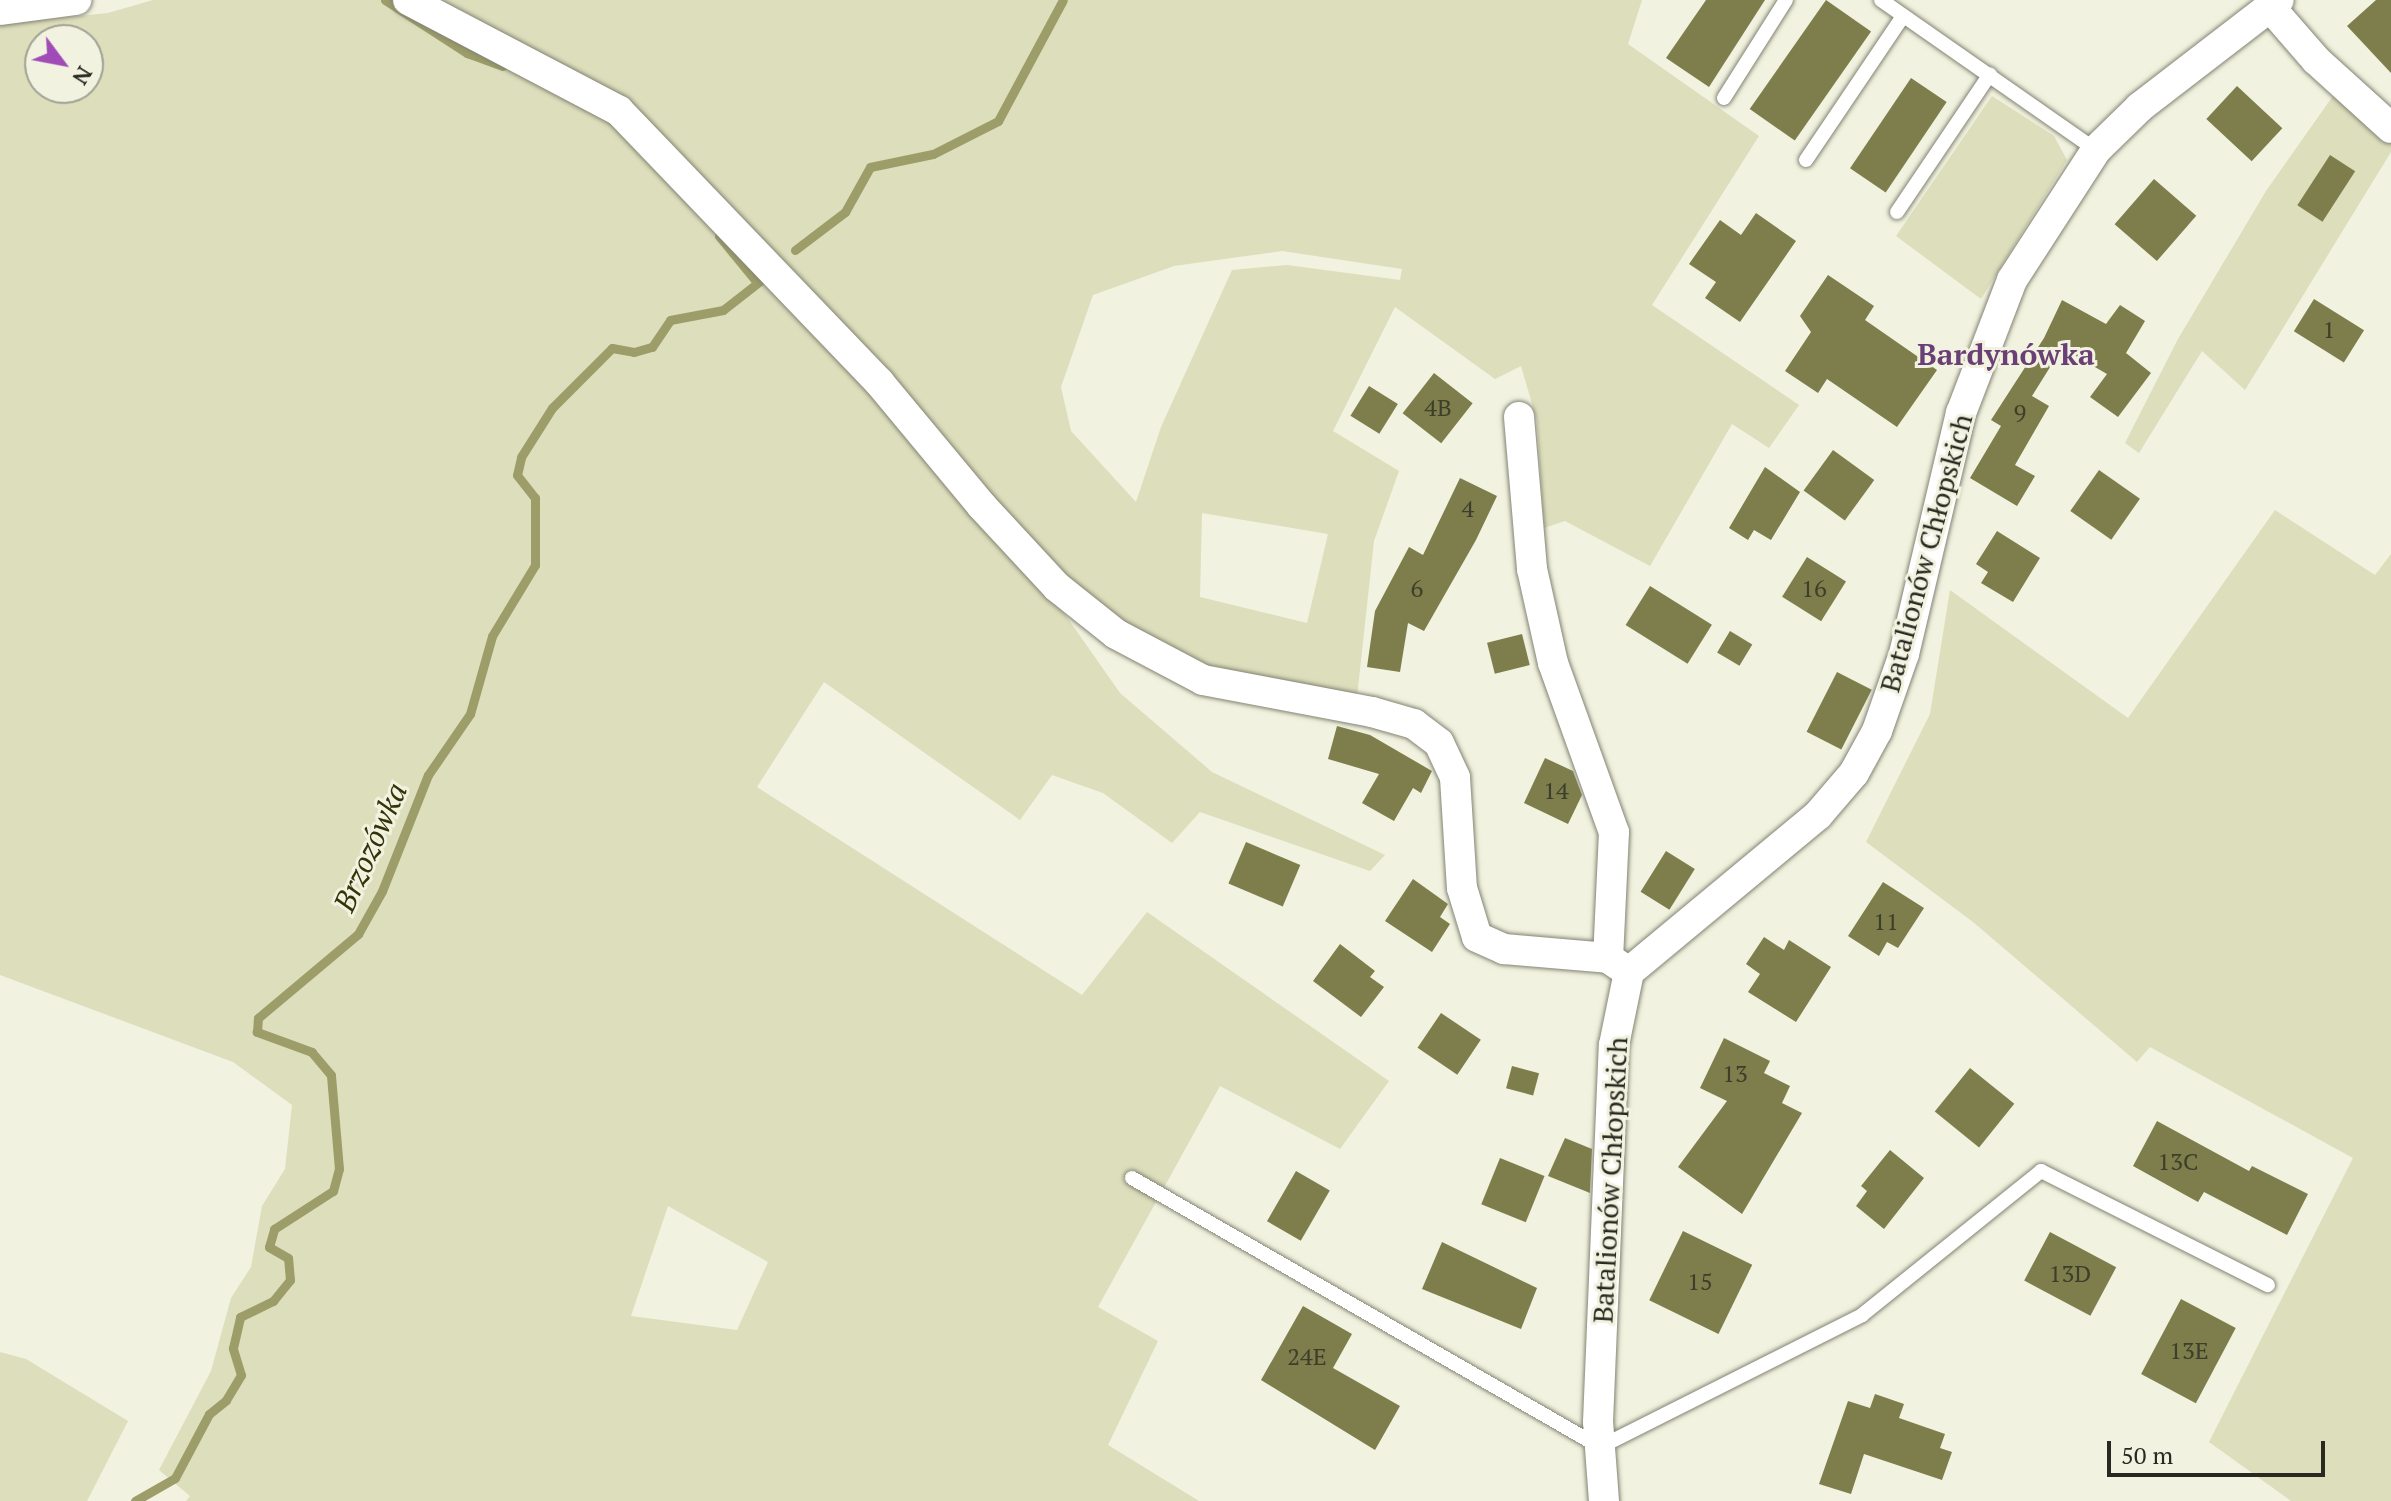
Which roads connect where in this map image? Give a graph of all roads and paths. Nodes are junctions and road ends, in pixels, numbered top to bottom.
1 (76, 0) edge
2 (408, 0) edge
3 (1786, 0) edge
4 (1881, 0) edge
5 (2264, 5) edge
6 (0, 10) edge
7 (1903, 16) junction
8 (1990, 74) junction
9 (1724, 98) dead end
10 (2391, 128) edge
11 (2096, 150) junction
12 (1806, 160) dead end
13 (1897, 212) dead end
14 (1519, 417) dead end
15 (1618, 965) junction
16 (1132, 1178) dead end
17 (2268, 1285) dead end
18 (1600, 1447) junction
19 (1604, 1501) edge

1 - 6 street
2 - 15 street
3 - 9 lane
4 - 7 lane
5 - 10 street, Batalionów Chłopskich
5 - 11 street, Batalionów Chłopskich
7 - 8 lane
7 - 12 lane
8 - 11 lane
8 - 13 lane
11 - 15 street, Batalionów Chłopskich
14 - 15 street
15 - 18 street, Batalionów Chłopskich
16 - 18 lane
17 - 18 lane
18 - 19 street, Batalionów Chłopskich

